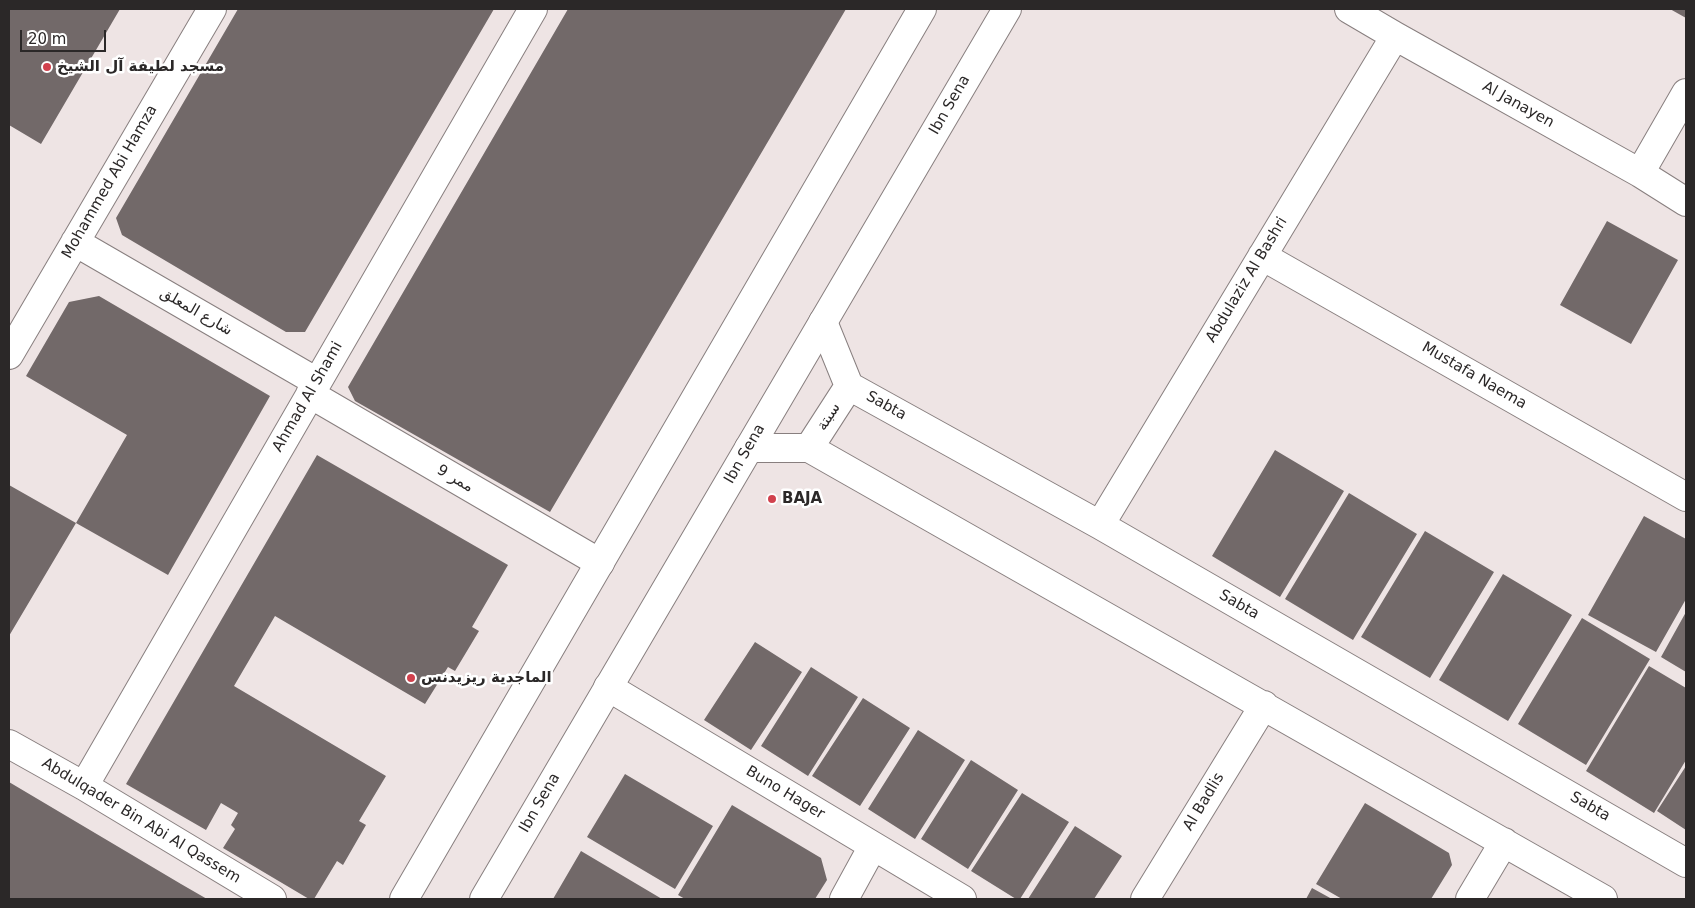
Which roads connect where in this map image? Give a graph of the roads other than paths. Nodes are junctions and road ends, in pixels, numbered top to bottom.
1 (212, 9) edge
2 (533, 9) edge
3 (922, 9) edge
4 (1007, 9) edge
5 (1349, 9) edge
6 (1395, 36) junction
7 (1686, 93) edge
8 (1640, 173) junction
9 (1686, 202) edge
10 (75, 242) junction
11 (1262, 256) junction
12 (823, 322) junction
13 (9, 355) edge
14 (849, 386) junction
15 (314, 388) junction
16 (749, 448) junction
17 (809, 448) junction
18 (1686, 497) edge
19 (1100, 525) junction
20 (600, 563) junction
21 (608, 687) junction
22 (1264, 705) junction
23 (9, 744) edge
24 (84, 786) junction
25 (1504, 842) junction
26 (873, 846) junction
27 (1686, 863) edge
28 (272, 899) edge
29 (404, 899) edge
30 (484, 899) edge
31 (844, 899) edge
32 (962, 899) edge
33 (1145, 899) edge
34 (1470, 899) edge
35 (1603, 899) edge

1 - 10 street, Mohammed Abi Hamza
2 - 15 street, Ahmad Al Shami
3 - 20 street
4 - 12 street, Ibn Sena
5 - 6 street, Al Janayen
6 - 8 street, Al Janayen
6 - 11 street, Abdulaziz Al Bashri
7 - 8 street
8 - 9 street, Al Janayen
10 - 13 street, Mohammed Abi Hamza
10 - 15 street, شارع المعلق
11 - 18 street, Mustafa Naema
11 - 19 street, Abdulaziz Al Bashri
12 - 14 street, Sabta
12 - 16 street, Ibn Sena
14 - 17 street, سبتة
14 - 19 street, Sabta
15 - 20 street, ممر 9
15 - 24 street, Ahmad Al Shami
16 - 17 street
16 - 21 street, Ibn Sena
17 - 22 street
19 - 27 street, Sabta
20 - 29 street
21 - 26 street, Buno Hager
21 - 30 street, Ibn Sena
22 - 25 street
22 - 33 street, Al Badlis
23 - 24 street, Abdulqader Bin Abi Al Qassem
24 - 28 street, Abdulqader Bin Abi Al Qassem
25 - 34 street
25 - 35 street
26 - 31 street
26 - 32 street, Buno Hager

